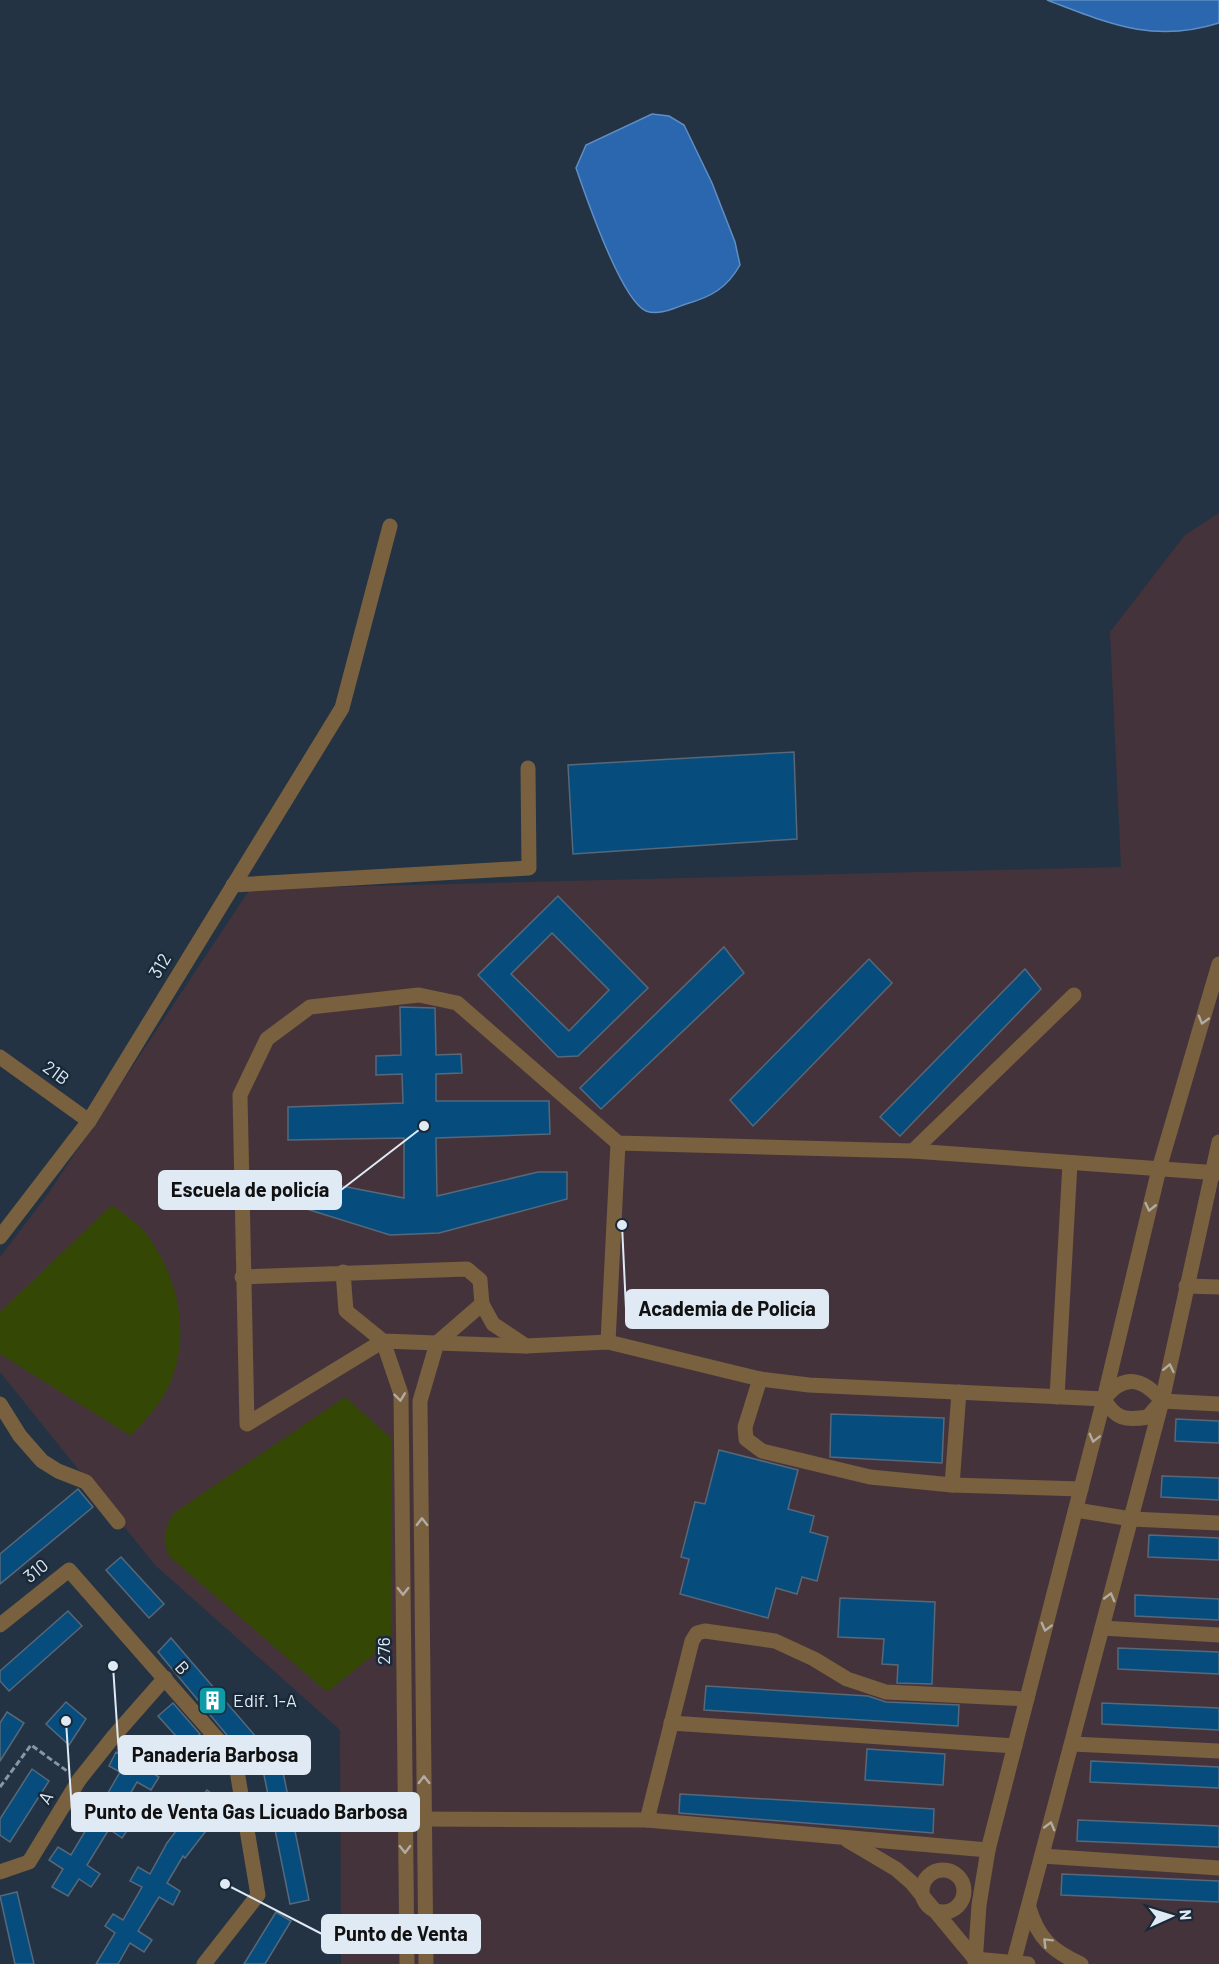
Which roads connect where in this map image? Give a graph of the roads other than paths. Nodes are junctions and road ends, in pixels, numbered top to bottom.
1 (390, 526) dead end
2 (528, 768) dead end
3 (233, 885) junction
4 (1219, 963) edge
5 (1074, 995) dead end
6 (0, 1057) edge
7 (89, 1121) junction
8 (1219, 1142) edge
9 (618, 1143) junction
10 (913, 1151) junction
11 (1070, 1163) junction
12 (1159, 1169) junction
13 (1215, 1173) edge
14 (0, 1237) edge
15 (344, 1272) junction
16 (242, 1277) junction
17 (1186, 1286) junction
18 (1219, 1287) edge
19 (482, 1304) junction
20 (383, 1341) junction
21 (608, 1342) junction
22 (437, 1344) junction
23 (526, 1346) junction
24 (760, 1379) junction
25 (959, 1392) junction
26 (1057, 1396) junction
27 (1104, 1399) junction
28 (1162, 1401) junction
29 (0, 1404) edge
30 (1219, 1404) edge
31 (952, 1485) junction
32 (1081, 1489) junction
33 (1076, 1510) junction
34 (1131, 1519) junction
35 (118, 1522) dead end
36 (1219, 1523) edge
37 (69, 1570) joint
38 (0, 1625) edge
39 (1102, 1629) junction
40 (1219, 1635) edge
41 (165, 1678) junction
42 (1027, 1699) junction
43 (671, 1723) junction
44 (1072, 1743) junction
45 (1015, 1746) junction
46 (1219, 1751) edge
47 (405, 1819) junction
48 (424, 1820) junction
49 (647, 1820) junction
50 (842, 1837) junction
51 (988, 1850) junction
52 (1042, 1856) junction
53 (1219, 1868) edge
54 (0, 1872) edge
55 (1029, 1906) junction
56 (975, 1961) edge
57 (204, 1964) edge
58 (407, 1964) edge
59 (426, 1964) edge
60 (1018, 1964) edge
61 (1081, 1964) edge

1 - 3 street, 312
2 - 3 street
3 - 7 street, 312
4 -> 12 street
5 - 10 street
6 - 7 street, 21B
7 - 14 street, 312
8 - 13 street
9 - 10 street
9 - 16 street
9 - 21 street
10 - 11 street
11 - 12 street
11 - 26 street
12 - 13 street
12 -> 27 street
13 - 17 street
15 - 16 street
15 - 19 street
15 - 20 street
16 - 20 street
17 - 18 street
28 -> 17 street
19 - 22 street
19 - 23 street
20 - 22 street
20 -> 47 street, 276
21 - 23 street
21 - 24 street
22 - 23 street
48 -> 22 street
24 - 25 street
24 - 31 street
25 - 26 street
25 - 31 street
26 - 27 street
27 - 28 street
27 - 28 street
27 -> 32 street
28 - 30 street
28 - 34 street
29 - 35 street
31 - 32 street
32 - 33 street
33 - 34 street
33 -> 42 street
34 - 36 street
39 -> 34 street
37 - 38 street, 310
37 - 41 street, B
39 - 40 street
39 - 44 street
41 - 54 street, A
41 - 57 street, B
42 - 43 street
42 - 45 street
43 - 45 street
43 - 49 street
44 - 46 street
52 -> 44 street
45 - 51 street
47 - 48 street
47 -> 58 street, 276
48 - 49 street
48 - 59 street
49 - 50 street
50 - 51 street
50 - 56 street
51 - 56 street
52 - 53 street
52 - 55 street
55 - 60 street
61 -> 55 street
56 - 60 street

